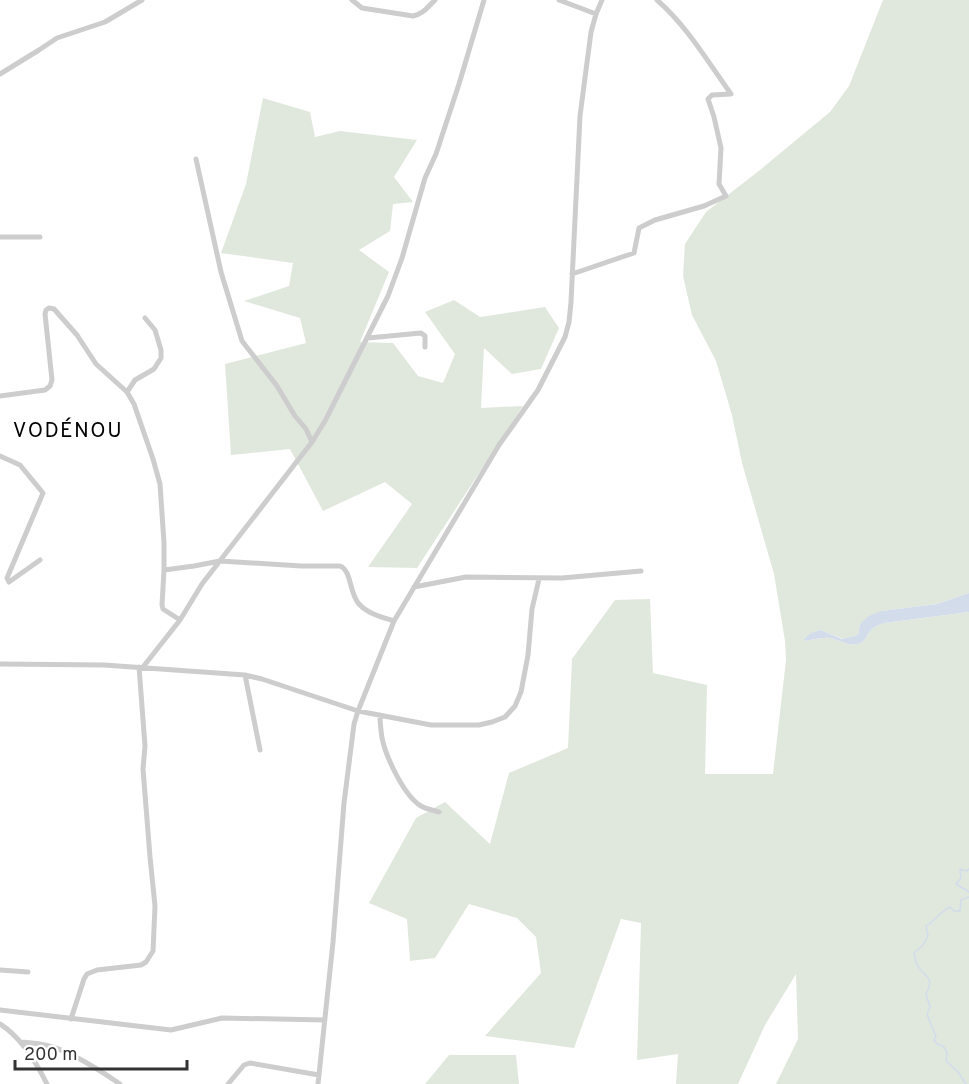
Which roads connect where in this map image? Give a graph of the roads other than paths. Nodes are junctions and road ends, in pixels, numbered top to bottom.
1 (142, 0) edge
2 (352, 0) edge
3 (435, 0) edge
4 (484, 0) edge
5 (559, 0) edge
6 (602, 0) edge
7 (657, 0) edge
8 (596, 14) junction
9 (0, 74) edge
10 (196, 159) dead end
11 (0, 237) edge
12 (40, 237) dead end
13 (572, 274) junction
14 (145, 318) dead end
15 (368, 338) junction
16 (425, 347) dead end
17 (127, 393) junction
18 (0, 396) edge
19 (312, 442) junction
20 (0, 456) edge
21 (40, 560) dead end
22 (220, 561) junction
23 (164, 570) junction
24 (0, 571) edge
25 (641, 571) dead end
26 (7, 578) junction
27 (539, 579) junction
28 (414, 587) junction
29 (180, 620) junction
30 (394, 621) junction
31 (0, 664) edge
32 (141, 667) junction
33 (245, 675) junction
34 (358, 711) junction
35 (380, 715) junction
36 (261, 750) dead end
37 (439, 812) dead end
38 (0, 970) edge
39 (28, 972) dead end
40 (0, 1010) edge
41 (71, 1019) junction
42 (325, 1020) junction
43 (0, 1024) edge
44 (21, 1042) junction
45 (319, 1075) junction
46 (46, 1084) edge
47 (120, 1084) edge
48 (228, 1084) edge
49 (318, 1084) edge

1 - 9 street
2 - 3 street
4 - 15 street
5 - 8 street
6 - 8 street
7 - 13 street
8 - 13 street
10 - 19 street
11 - 12 street
13 - 28 street
14 - 17 street
15 - 16 street
15 - 19 street
17 - 18 street
17 - 23 street
19 - 22 street
20 - 26 street
21 - 26 street
22 - 23 street
22 - 29 street
22 - 30 street
23 - 29 street
24 - 26 street
25 - 27 street
27 - 28 street
27 - 35 street
28 - 30 street
29 - 32 street
30 - 34 street
31 - 32 street
32 - 33 street
32 - 41 street
33 - 34 street
33 - 36 street
34 - 35 street
34 - 42 street
35 - 37 street
38 - 39 street
40 - 41 street
41 - 42 street
42 - 45 street
43 - 44 street
44 - 46 street
44 - 47 street
45 - 48 street
45 - 49 street

